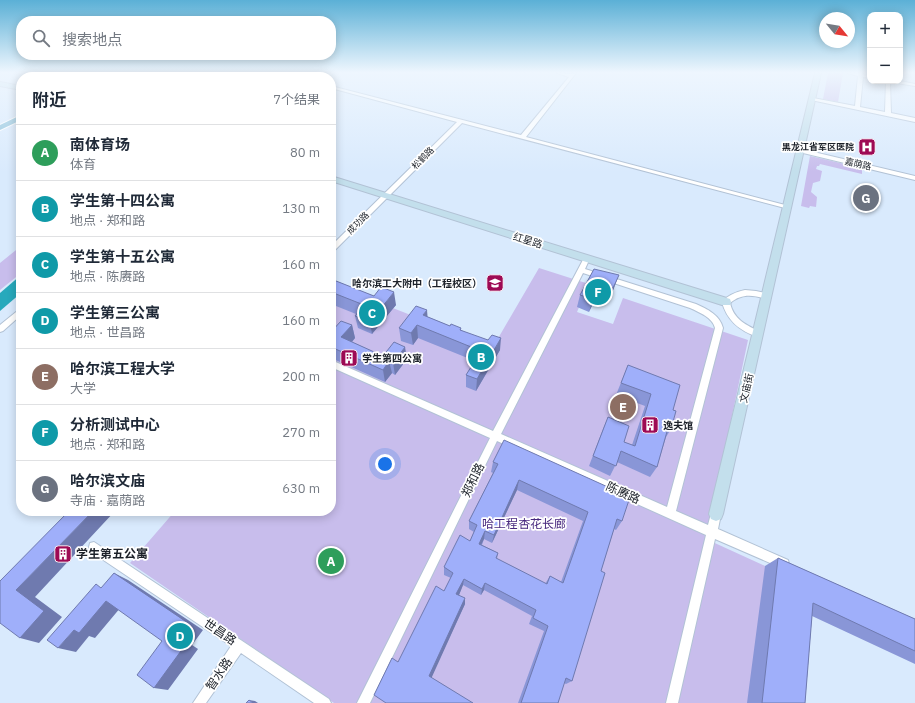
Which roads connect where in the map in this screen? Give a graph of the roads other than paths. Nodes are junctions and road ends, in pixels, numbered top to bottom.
1 (402, 106) edge
2 (548, 106) edge
3 (811, 106) edge
4 (846, 106) edge
5 (888, 106) edge
6 (857, 108) joint
7 (888, 114) junction
8 (16, 120) edge
9 (915, 120) edge
10 (460, 121) junction
11 (0, 128) edge
12 (523, 137) junction
13 (801, 151) junction
14 (915, 178) edge
15 (336, 180) edge
16 (386, 195) junction
17 (788, 207) junction
18 (336, 245) edge
19 (587, 258) junction
20 (581, 270) junction
21 (767, 296) junction
22 (726, 302) junction
23 (16, 315) edge
24 (0, 329) edge
25 (758, 334) junction
26 (336, 366) edge
27 (495, 436) junction
28 (670, 513) junction
29 (716, 514) joint
30 (712, 532) junction
31 (94, 547) dead end
32 (792, 568) edge
33 (239, 645) junction
34 (199, 703) edge
35 (326, 703) edge
36 (362, 703) edge
37 (672, 703) edge

1 - 10 street
2 - 12 street
3 - 13 main road, 文庙街
4 - 6 street
5 - 7 street
6 - 7 street
7 - 9 street
8 - 11 main road
10 - 12 street
10 - 16 street, 松鹤路
12 - 17 street
13 - 14 street, 嘉荫路
13 - 17 main road, 文庙街
15 - 16 main road, 红星路
16 - 18 street, 成功路
16 - 19 main road, 红星路
17 - 21 main road, 文庙街
19 - 20 street, 郑和路
19 - 22 main road, 红星路
20 - 27 street, 郑和路
20 - 28 street
21 - 22 street
21 - 25 main road, 文庙街
22 - 25 street
23 - 24 street
25 - 29 main road, 文庙街
26 - 27 street, 陈赓路
27 - 28 street, 陈赓路
27 - 36 street, 郑和路
28 - 30 street, 陈赓路
29 - 30 street, 文庙街
30 - 32 street, 陈赓路
30 - 37 street, 文庙街
31 - 33 street, 世昌路
33 - 34 street, 智水路
33 - 35 street, 世昌路

